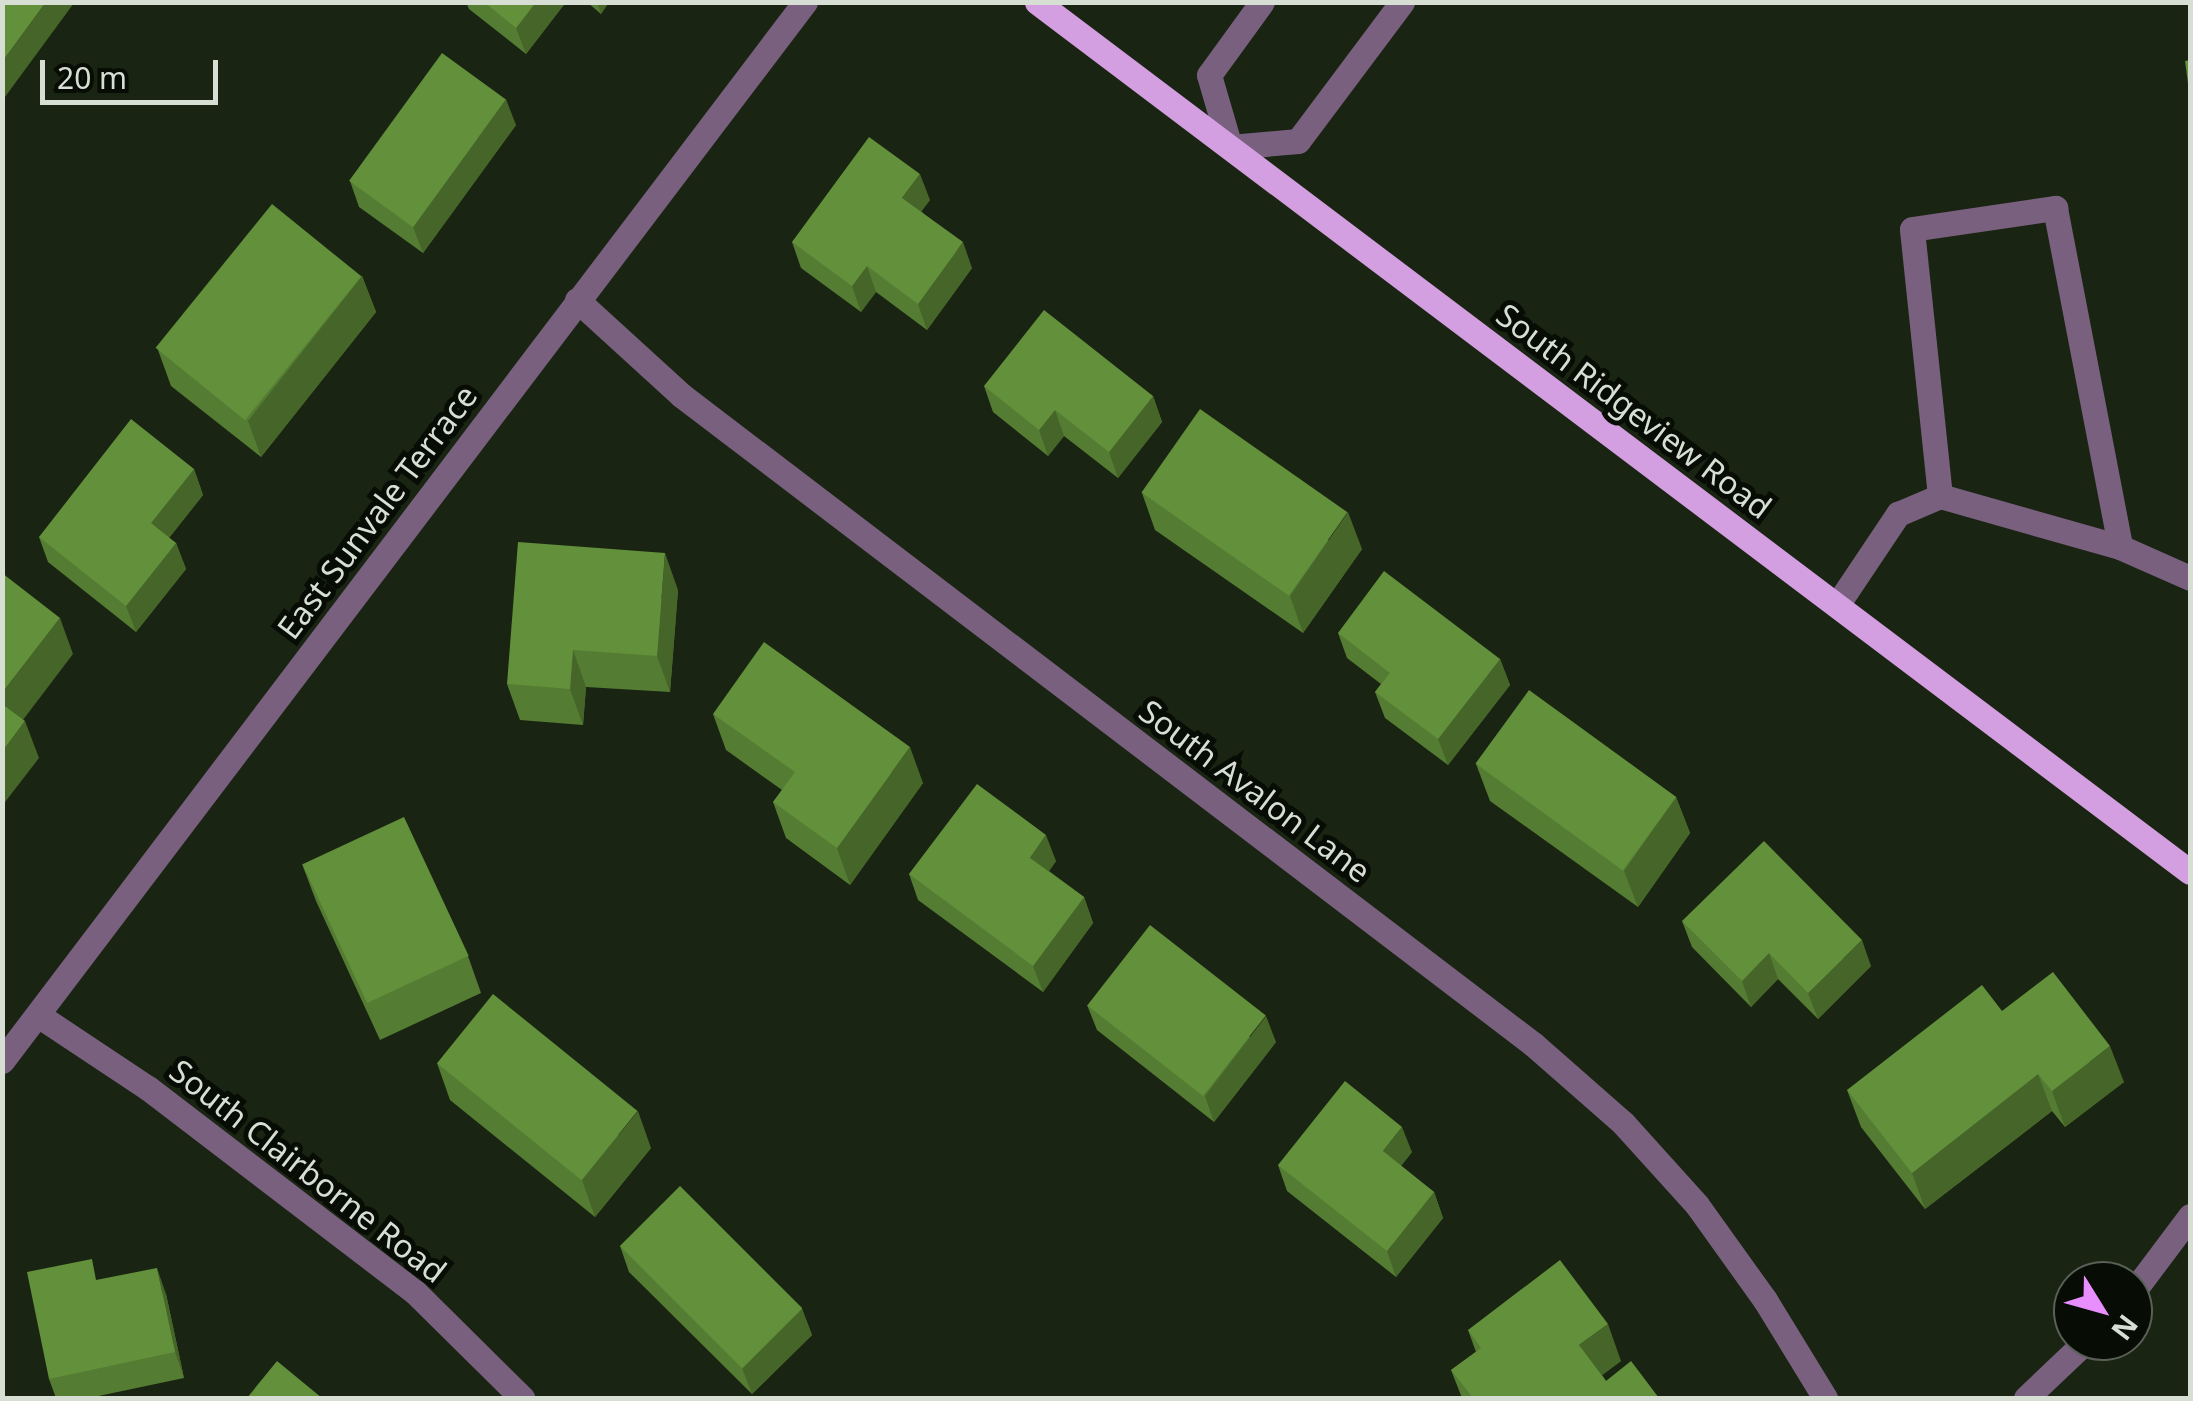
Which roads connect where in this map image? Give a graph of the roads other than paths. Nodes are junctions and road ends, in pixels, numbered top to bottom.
1 (805, 2) edge
2 (1038, 2) edge
3 (1262, 2) edge
4 (1402, 2) edge
5 (1230, 147) junction
6 (577, 300) junction
7 (1940, 496) junction
8 (2120, 547) junction
9 (2190, 578) edge
10 (1837, 604) junction
11 (2190, 872) edge
12 (38, 1014) junction
13 (2, 1061) edge
14 (2190, 1216) edge
15 (2153, 1265) edge
16 (2065, 1361) edge
17 (522, 1398) edge
18 (1825, 1398) edge
19 (2026, 1398) edge

1 - 6 street, East Sunvale Terrace
2 - 5 main road, South Ridgeview Road
3 - 5 street
4 - 5 street
5 - 10 main road, South Ridgeview Road
6 - 12 street, East Sunvale Terrace
6 - 18 street, South Avalon Lane
7 - 8 street
7 - 8 street
7 - 10 street
8 - 9 street
10 - 11 main road, South Ridgeview Road
12 - 13 street, East Sunvale Terrace
12 - 17 street, South Clairborne Road
14 - 15 street
16 - 19 street

